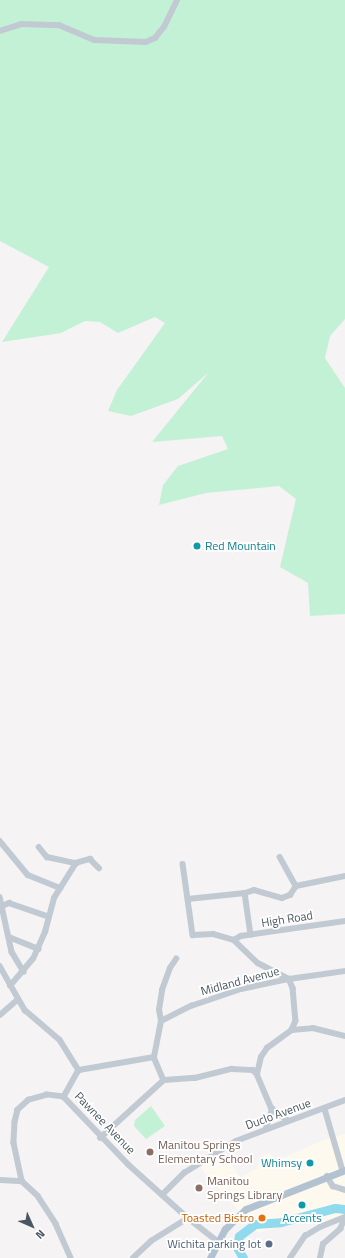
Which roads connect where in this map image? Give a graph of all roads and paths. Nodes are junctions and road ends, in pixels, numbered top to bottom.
1 (177, 0) edge
2 (0, 30) edge
3 (1, 841) edge
4 (39, 847) dead end
5 (280, 857) dead end
6 (76, 863) junction
7 (183, 864) dead end
8 (99, 868) dead end
9 (345, 876) edge
10 (296, 886) junction
11 (60, 888) junction
12 (245, 893) junction
13 (0, 897) edge
14 (188, 899) junction
15 (2, 906) junction
16 (47, 916) junction
17 (345, 921) edge
18 (251, 935) junction
19 (9, 937) junction
20 (234, 940) junction
21 (38, 948) junction
22 (176, 959) dead end
23 (0, 966) edge
24 (345, 971) edge
25 (24, 972) junction
26 (288, 979) junction
27 (10, 986) junction
28 (17, 1000) junction
29 (0, 1015) edge
30 (161, 1021) junction
31 (292, 1030) junction
32 (345, 1036) edge
33 (154, 1057) junction
34 (79, 1070) junction
35 (257, 1074) junction
36 (164, 1080) junction
37 (64, 1097) junction
38 (345, 1100) edge
39 (325, 1109) junction
40 (272, 1110) junction
41 (288, 1120) junction
42 (266, 1128) junction
43 (100, 1138) junction
44 (344, 1171) edge
45 (327, 1176) junction
46 (0, 1180) edge
47 (22, 1181) junction
48 (345, 1190) edge
49 (163, 1194) junction
50 (188, 1218) junction
51 (345, 1218) edge
52 (217, 1241) junction
53 (71, 1258) edge
54 (132, 1258) edge
55 (210, 1258) edge
56 (290, 1258) edge
57 (320, 1258) edge

1 - 2 street
3 - 11 street
4 - 6 street
5 - 10 street
6 - 8 street
6 - 11 street
7 - 14 street
9 - 10 street
10 - 12 street
11 - 16 street
12 - 14 street
12 - 18 street
13 - 15 street
14 - 20 street
15 - 16 street
15 - 19 street
16 - 21 street
17 - 18 street, High Road
18 - 20 street, High Road
19 - 21 street
19 - 25 street
20 - 26 street
21 - 25 street
22 - 30 street
23 - 27 street
24 - 26 street, Midland Avenue
25 - 27 street
26 - 30 street, Midland Avenue
26 - 31 street
27 - 28 street
28 - 29 street
28 - 34 street
30 - 33 street
31 - 32 street
31 - 35 street
33 - 34 street
33 - 36 street
34 - 37 street, Pawnee Avenue
35 - 36 street
35 - 40 street
36 - 43 street
37 - 43 street, Pawnee Avenue
37 - 47 street
38 - 39 street, Duclo Avenue
39 - 41 street, Duclo Avenue
39 - 44 street
40 - 41 street
40 - 42 street
41 - 42 street, Duclo Avenue
42 - 49 street, Duclo Avenue
43 - 49 street, Pawnee Avenue
44 - 45 main road
45 - 48 street
45 - 52 main road
46 - 47 street
47 - 53 street
49 - 50 street, Pawnee Avenue
50 - 52 street, Pawnee Avenue
50 - 54 street
51 - 56 street
51 - 57 street
52 - 55 main road

